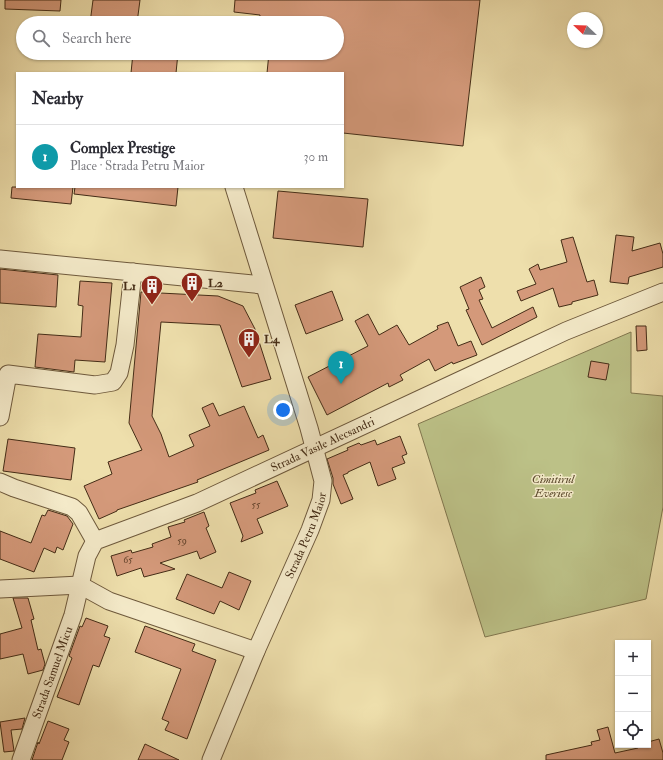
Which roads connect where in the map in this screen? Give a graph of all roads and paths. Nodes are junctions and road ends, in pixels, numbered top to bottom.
1 (234, 188) edge
2 (0, 259) edge
3 (133, 272) junction
4 (264, 285) junction
5 (663, 292) edge
6 (0, 417) edge
7 (314, 449) junction
8 (0, 482) edge
9 (95, 541) junction
10 (80, 585) junction
11 (7, 588) edge
12 (0, 598) edge
13 (256, 651) junction
14 (21, 760) edge
15 (211, 760) edge

1 - 4 street, Strada Petru Maior
2 - 3 street
3 - 4 street
3 - 6 street
4 - 7 street, Strada Petru Maior
5 - 7 street, Strada Vasile Alecsandri
7 - 9 street, Strada Vasile Alecsandri
7 - 13 street, Strada Petru Maior
8 - 9 street
9 - 10 street
10 - 11 street
10 - 13 street
10 - 14 street, Strada Samuel Micu
11 - 12 street
13 - 15 street, Strada Petru Maior

